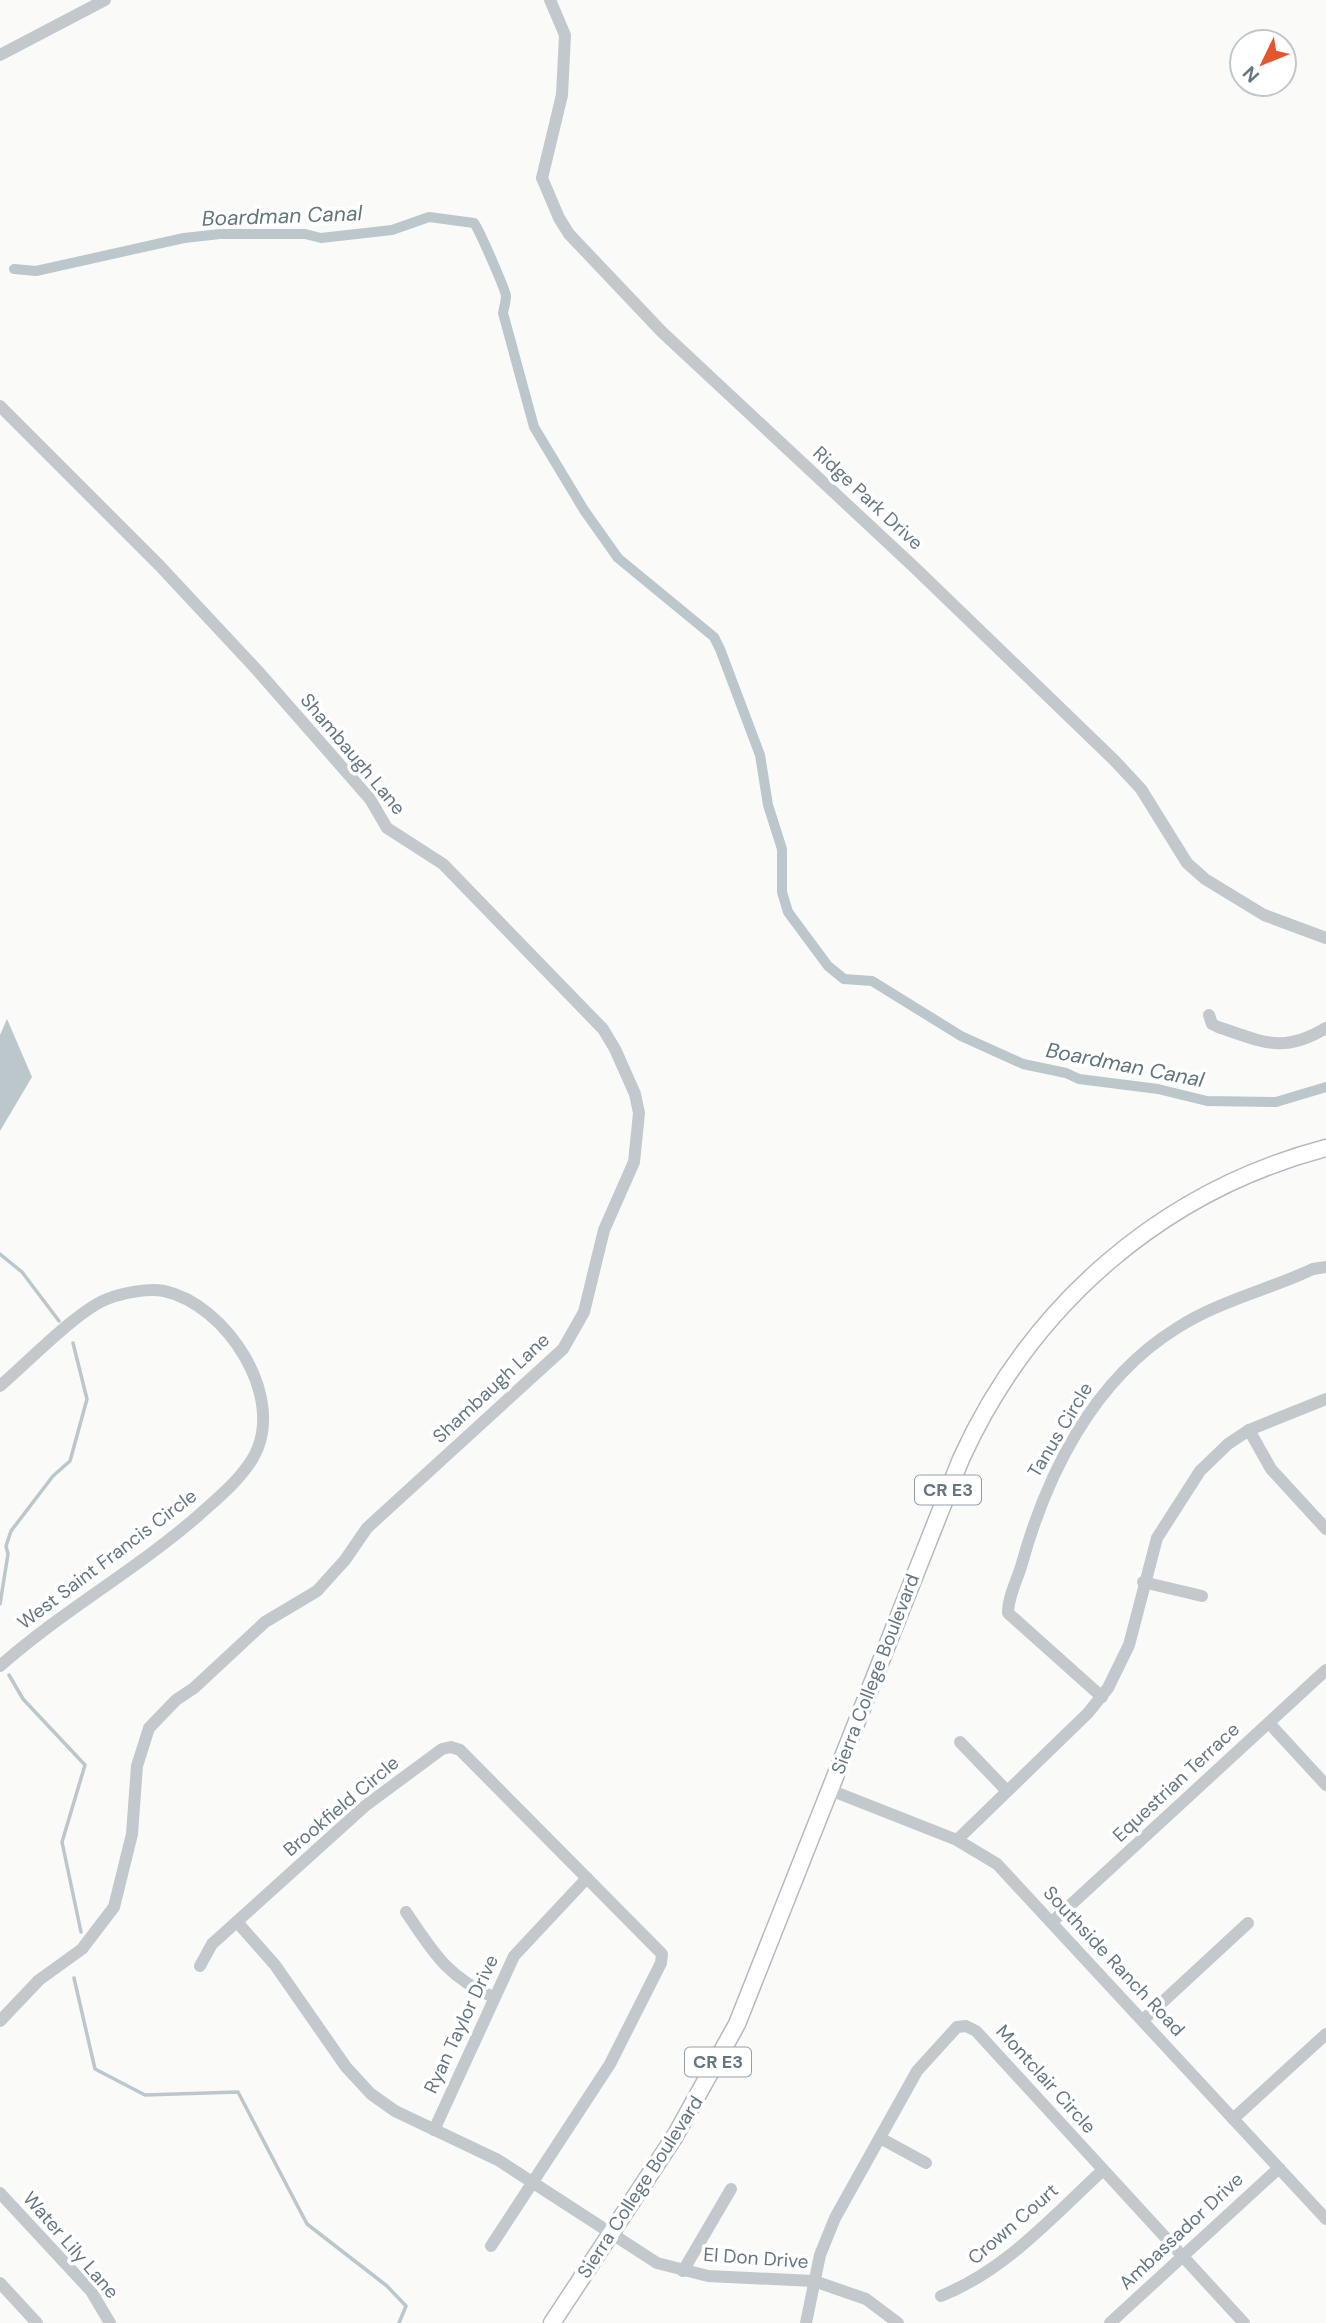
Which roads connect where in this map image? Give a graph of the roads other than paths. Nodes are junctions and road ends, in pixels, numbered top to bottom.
1 (105, 0) edge
2 (550, 0) edge
3 (0, 55) edge
4 (0, 406) edge
5 (1326, 938) edge
6 (1209, 1015) dead end
7 (1326, 1028) edge
8 (1326, 1147) edge
9 (1326, 1267) edge
10 (0, 1386) edge
11 (1326, 1399) edge
12 (1249, 1430) junction
13 (1326, 1530) edge
14 (1143, 1582) junction
15 (1202, 1596) dead end
16 (0, 1666) edge
17 (1326, 1670) edge
18 (1102, 1697) junction
19 (1269, 1723) junction
20 (960, 1742) dead end
21 (1326, 1785) edge
22 (830, 1790) junction
23 (1007, 1791) junction
24 (957, 1840) junction
25 (587, 1878) junction
26 (406, 1912) dead end
27 (237, 1922) junction
28 (1052, 1922) junction
29 (1248, 1923) dead end
30 (200, 1966) dead end
31 (493, 1997) junction
32 (1143, 2020) junction
33 (0, 2021) edge
34 (1326, 2034) edge
35 (1233, 2119) junction
36 (433, 2130) junction
37 (880, 2138) junction
38 (926, 2163) dead end
39 (1279, 2168) junction
40 (1103, 2170) junction
41 (533, 2182) junction
42 (731, 2189) dead end
43 (0, 2193) edge
44 (1326, 2219) edge
45 (610, 2234) junction
46 (491, 2246) dead end
47 (1182, 2256) junction
48 (683, 2271) junction
49 (814, 2281) junction
50 (0, 2283) edge
51 (941, 2296) dead end
52 (5, 2299) edge
53 (34, 2322) edge
54 (110, 2323) edge
55 (552, 2323) edge
56 (806, 2323) edge
57 (898, 2323) edge
58 (1110, 2323) edge
59 (1244, 2323) edge

1 - 3 street
2 - 5 street, Ridge Park Drive
4 - 33 street, Shambaugh Lane
6 - 7 street
8 - 22 main road, Sierra College Boulevard / CR E3
9 - 18 street, Tanus Circle
10 - 16 street, West Saint Francis Circle
11 - 12 street
12 - 13 street
12 - 14 street
14 - 15 street
14 - 18 street
17 - 19 street, Equestrian Terrace
18 - 23 street
19 - 21 street
19 - 28 street, Equestrian Terrace
20 - 23 street
22 - 24 street, Southside Ranch Road
22 - 45 main road, Sierra College Boulevard / CR E3
23 - 24 street
24 - 28 street, Southside Ranch Road
25 - 27 street, Brookfield Circle
25 - 31 street, Ryan Taylor Drive
25 - 41 street, Brookfield Circle
26 - 31 street
27 - 30 street
27 - 36 street
28 - 32 street, Southside Ranch Road
29 - 32 street
31 - 36 street, Ryan Taylor Drive
32 - 35 street, Southside Ranch Road
34 - 35 street
35 - 39 street, Southside Ranch Road
36 - 41 street
37 - 38 street
37 - 40 street, Montclair Circle
37 - 49 street, Montclair Circle
39 - 44 street, Southside Ranch Road
39 - 47 street, Ambassador Drive
40 - 47 street, Montclair Circle
40 - 51 street, Crown Court
41 - 45 street
41 - 46 street, Brookfield Circle
42 - 48 street
43 - 54 street, Water Lily Lane
45 - 48 street, El Don Drive
45 - 55 main road, Sierra College Boulevard / CR E3
47 - 58 street, Ambassador Drive
47 - 59 street, Montclair Circle
48 - 49 street, El Don Drive
49 - 56 street, Montclair Circle
49 - 57 street, El Don Drive
50 - 52 street
52 - 53 street

